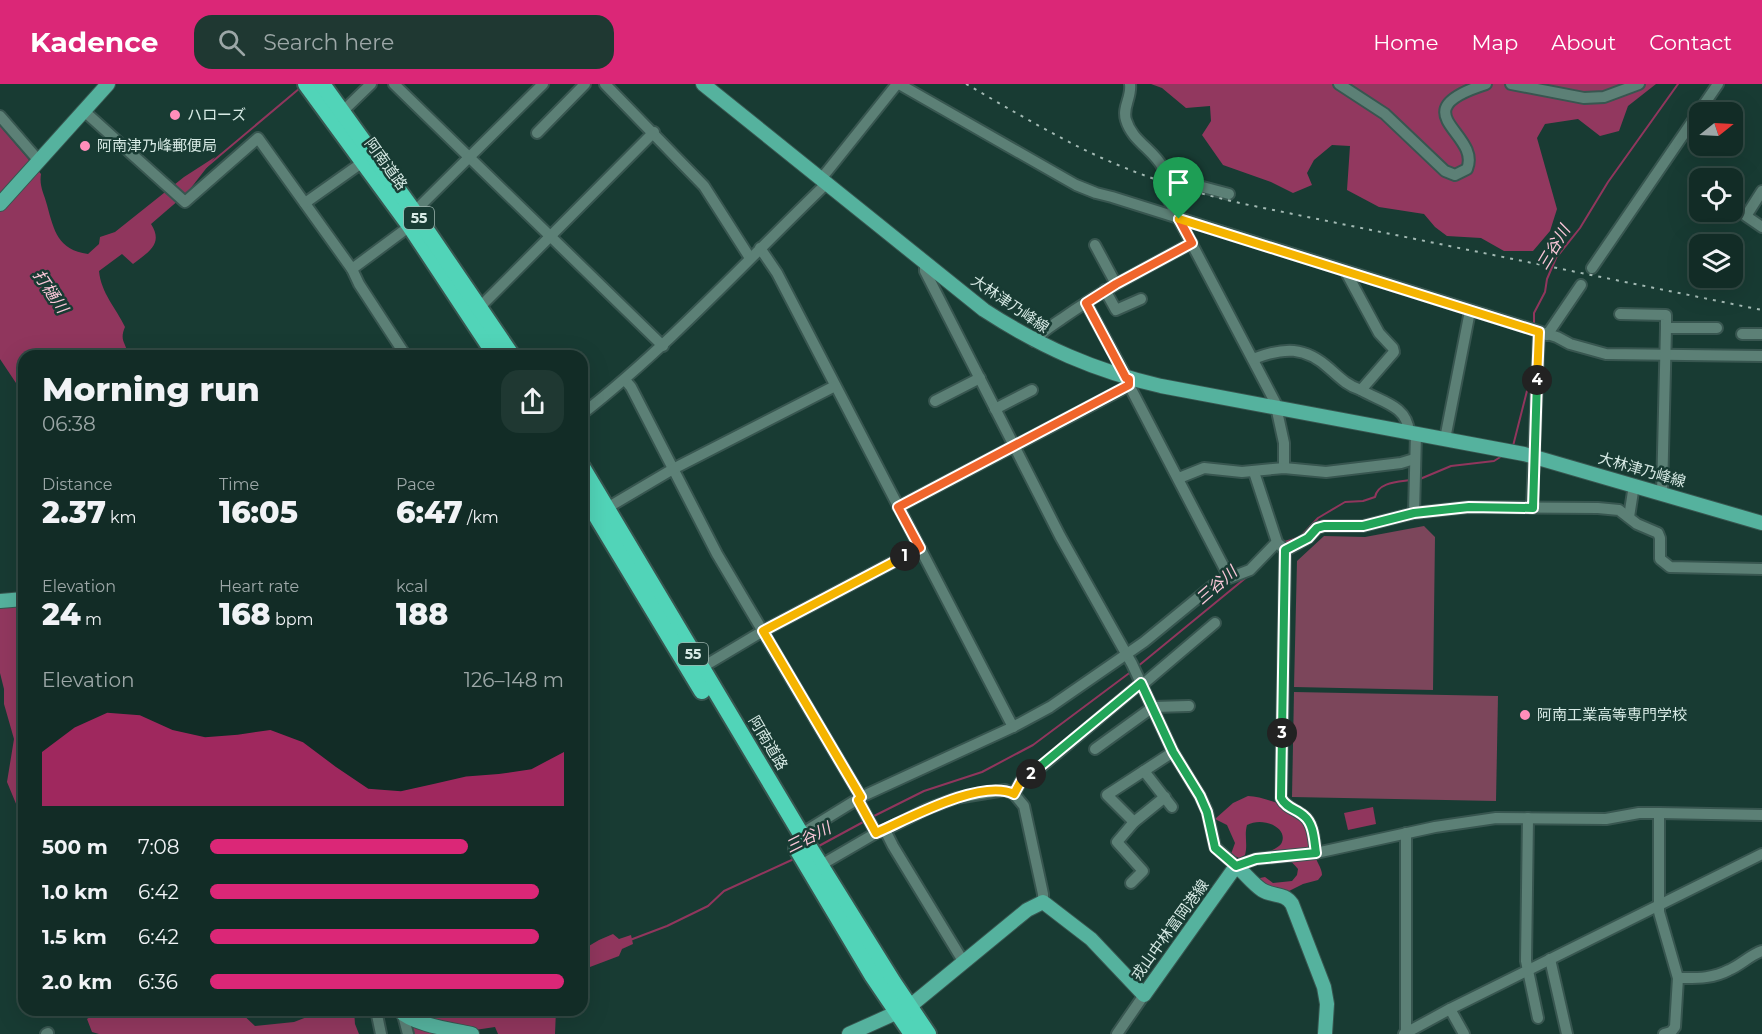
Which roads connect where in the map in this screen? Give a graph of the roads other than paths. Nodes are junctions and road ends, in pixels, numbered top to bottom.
1 (108, 84) edge
2 (371, 84) edge
3 (394, 84) edge
4 (543, 84) edge
5 (585, 84) edge
6 (605, 84) edge
7 (703, 84) edge
8 (898, 84) edge
9 (1130, 84) edge
10 (1339, 84) edge
11 (1486, 84) edge
12 (1511, 84) edge
13 (1638, 84) edge
14 (1718, 84) edge
15 (317, 86) edge
16 (84, 111) junction
17 (342, 112) junction
18 (0, 116) edge
19 (654, 132) junction
20 (537, 133) dead end
21 (470, 157) junction
22 (38, 162) junction
23 (363, 162) junction
24 (1165, 177) junction
25 (823, 182) junction
26 (1762, 191) edge
27 (1229, 194) dead end
28 (305, 203) junction
29 (0, 204) edge
30 (412, 219) junction
31 (1179, 219) junction
32 (1762, 227) edge
33 (551, 236) junction
34 (1192, 243) junction
35 (1095, 245) dead end
36 (760, 248) junction
37 (750, 258) junction
38 (925, 264) junction
39 (1593, 268) dead end
40 (352, 269) junction
41 (1346, 272) junction
42 (1116, 284) junction
43 (1581, 285) dead end
44 (1106, 290) junction
45 (1141, 299) dead end
46 (1086, 303) junction
47 (480, 307) junction
48 (1470, 311) junction
49 (1620, 314) dead end
50 (1666, 328) junction
51 (1717, 328) dead end
52 (1538, 332) junction
53 (1743, 334) dead end
54 (1762, 334) edge
55 (1034, 341) junction
56 (663, 346) junction
57 (402, 350) edge
58 (492, 350) edge
59 (508, 350) edge
60 (1665, 355) junction
61 (1762, 356) edge
62 (1253, 359) junction
63 (980, 378) junction
64 (625, 380) junction
65 (1128, 381) junction
66 (835, 386) junction
67 (1032, 390) dead end
68 (1361, 390) junction
69 (935, 401) dead end
70 (1277, 408) junction
71 (588, 409) edge
72 (996, 409) junction
73 (1413, 433) junction
74 (1445, 439) junction
75 (1015, 446) junction
76 (1534, 457) junction
77 (1414, 459) junction
78 (1284, 468) junction
79 (673, 469) junction
80 (1254, 472) junction
81 (588, 477) edge
82 (1179, 478) junction
83 (1634, 485) junction
84 (1662, 493) junction
85 (588, 502) edge
86 (898, 507) junction
87 (607, 508) junction
88 (1533, 508) junction
89 (1414, 513) junction
90 (1629, 517) junction
91 (1762, 523) edge
92 (1281, 546) junction
93 (920, 548) junction
94 (1762, 569) edge
95 (1228, 577) junction
96 (18, 599) edge
97 (0, 601) edge
98 (1215, 623) dead end
99 (763, 631) junction
100 (1126, 654) junction
101 (701, 668) junction
102 (1140, 681) junction
103 (1152, 706) junction
104 (1189, 706) dead end
105 (1013, 727) junction
106 (1095, 749) dead end
107 (1173, 752) junction
108 (1144, 771) junction
109 (1014, 794) junction
110 (861, 801) junction
111 (1659, 813) junction
112 (1762, 815) edge
113 (1527, 818) junction
114 (1134, 822) junction
115 (878, 830) junction
116 (1406, 833) junction
117 (801, 840) junction
118 (1316, 853) junction
119 (1762, 854) edge
120 (816, 865) junction
121 (1236, 866) junction
122 (1131, 883) dead end
123 (1042, 902) junction
124 (1659, 905) junction
125 (1762, 951) edge
126 (1550, 959) junction
127 (963, 962) junction
128 (1528, 970) junction
129 (1678, 978) junction
130 (1144, 995) junction
131 (1450, 1009) junction
132 (904, 1011) junction
133 (377, 1016) edge
134 (404, 1016) edge
135 (408, 1016) edge
136 (1538, 1018) dead end
137 (1122, 1032) edge
138 (854, 1033) edge
139 (381, 1034) edge
140 (408, 1034) edge
141 (471, 1034) edge
142 (912, 1034) edge
143 (928, 1034) edge
144 (1325, 1034) edge
145 (1405, 1034) edge
146 (1464, 1034) edge
147 (1567, 1034) edge
148 (1664, 1034) edge

1 - 16 main road
2 - 17 street
3 - 21 street
4 - 21 street
5 - 20 street
6 - 19 street
7 - 25 main road, 大林津乃峰線
8 - 25 street
8 - 31 street
9 - 24 street
10 - 11 street
12 - 13 street
14 - 39 street
15 - 17 highway, 阿南道路 / 55
15 - 23 highway, 阿南道路 / 55
16 - 22 main road
16 - 28 street
17 - 30 highway, 阿南道路 / 55
18 - 22 street
19 - 33 street
19 - 37 street
21 - 30 street
21 - 33 street
22 - 29 main road
23 - 28 street
23 - 30 highway, 阿南道路 / 55
24 - 27 street
24 - 31 street
25 - 36 street
25 - 38 main road, 大林津乃峰線
26 - 32 street
28 - 40 street
30 - 40 street
30 - 47 highway, 阿南道路 / 55
30 - 58 highway, 阿南道路 / 55
31 - 34 street
31 - 41 street
33 - 47 street
33 - 56 street
34 - 42 street
34 - 62 street
35 - 42 street
36 - 37 street
36 - 66 street
37 - 56 street
38 - 55 main road, 大林津乃峰線
38 - 63 street
40 - 57 street
41 - 48 street
41 - 68 street
42 - 44 street
43 - 52 street
44 - 45 street
44 - 46 street
46 - 55 street
46 - 65 street
47 - 59 highway, 阿南道路 / 55
48 - 52 street
48 - 74 street
49 - 50 street
50 - 51 street
50 - 60 street
52 - 60 street
52 - 76 street
53 - 54 street
55 - 65 main road, 大林津乃峰線
56 - 64 street
60 - 61 street
60 - 84 street
62 - 68 street
62 - 70 street
63 - 69 street
63 - 72 street
64 - 71 street
64 - 79 street
65 - 70 main road, 大林津乃峰線
65 - 75 street
65 - 82 street
66 - 79 street
66 - 86 street
67 - 72 street
68 - 73 street
70 - 73 main road, 大林津乃峰線
70 - 78 street
72 - 75 street
73 - 74 main road, 大林津乃峰線
73 - 77 street
74 - 76 main road, 大林津乃峰線
75 - 86 street
75 - 100 street
76 - 83 main road, 大林津乃峰線
76 - 88 street
77 - 78 street
77 - 89 street
78 - 80 street
79 - 87 street
79 - 99 street
80 - 82 street
80 - 92 street
81 - 87 highway, 阿南道路 / 55
82 - 95 street
83 - 84 main road, 大林津乃峰線
83 - 90 street
84 - 91 main road, 大林津乃峰線
85 - 117 highway, 阿南道路 / 55
86 - 93 street
87 - 101 highway, 阿南道路 / 55
88 - 89 street
88 - 90 street
89 - 92 street
90 - 94 street
92 - 95 street
92 - 118 street
93 - 99 street
93 - 105 street
95 - 100 street
96 - 97 main road
98 - 102 street
99 - 101 street
99 - 110 street
100 - 102 street
100 - 105 street
101 - 117 highway, 阿南道路 / 55
102 - 103 street
102 - 109 street
103 - 104 street
103 - 106 street
103 - 107 street
105 - 110 street
107 - 108 street
107 - 121 street
108 - 114 street
108 - 114 street
109 - 115 street
109 - 123 street
110 - 115 street
110 - 117 street
111 - 112 street
111 - 113 street
111 - 124 street
113 - 116 street
113 - 128 street
114 - 122 street
115 - 120 street
115 - 127 street
116 - 118 street
116 - 145 street
117 - 120 highway, 阿南道路 / 55
118 - 121 street
119 - 124 street
120 - 132 highway, 阿南道路 / 55
121 - 130 main road, 戎山中林富岡港線
121 - 144 main road
123 - 127 main road
123 - 130 main road, 戎山中林富岡港線
124 - 126 street
124 - 129 street
125 - 129 street
126 - 128 street
126 - 147 street
127 - 132 main road
128 - 131 street
128 - 136 street
129 - 148 street
130 - 137 street
131 - 145 street
131 - 146 street
132 - 138 main road
132 - 142 highway, 阿南道路 / 55
132 - 143 highway, 阿南道路 / 55
133 - 139 street
134 - 140 street
135 - 141 main road

